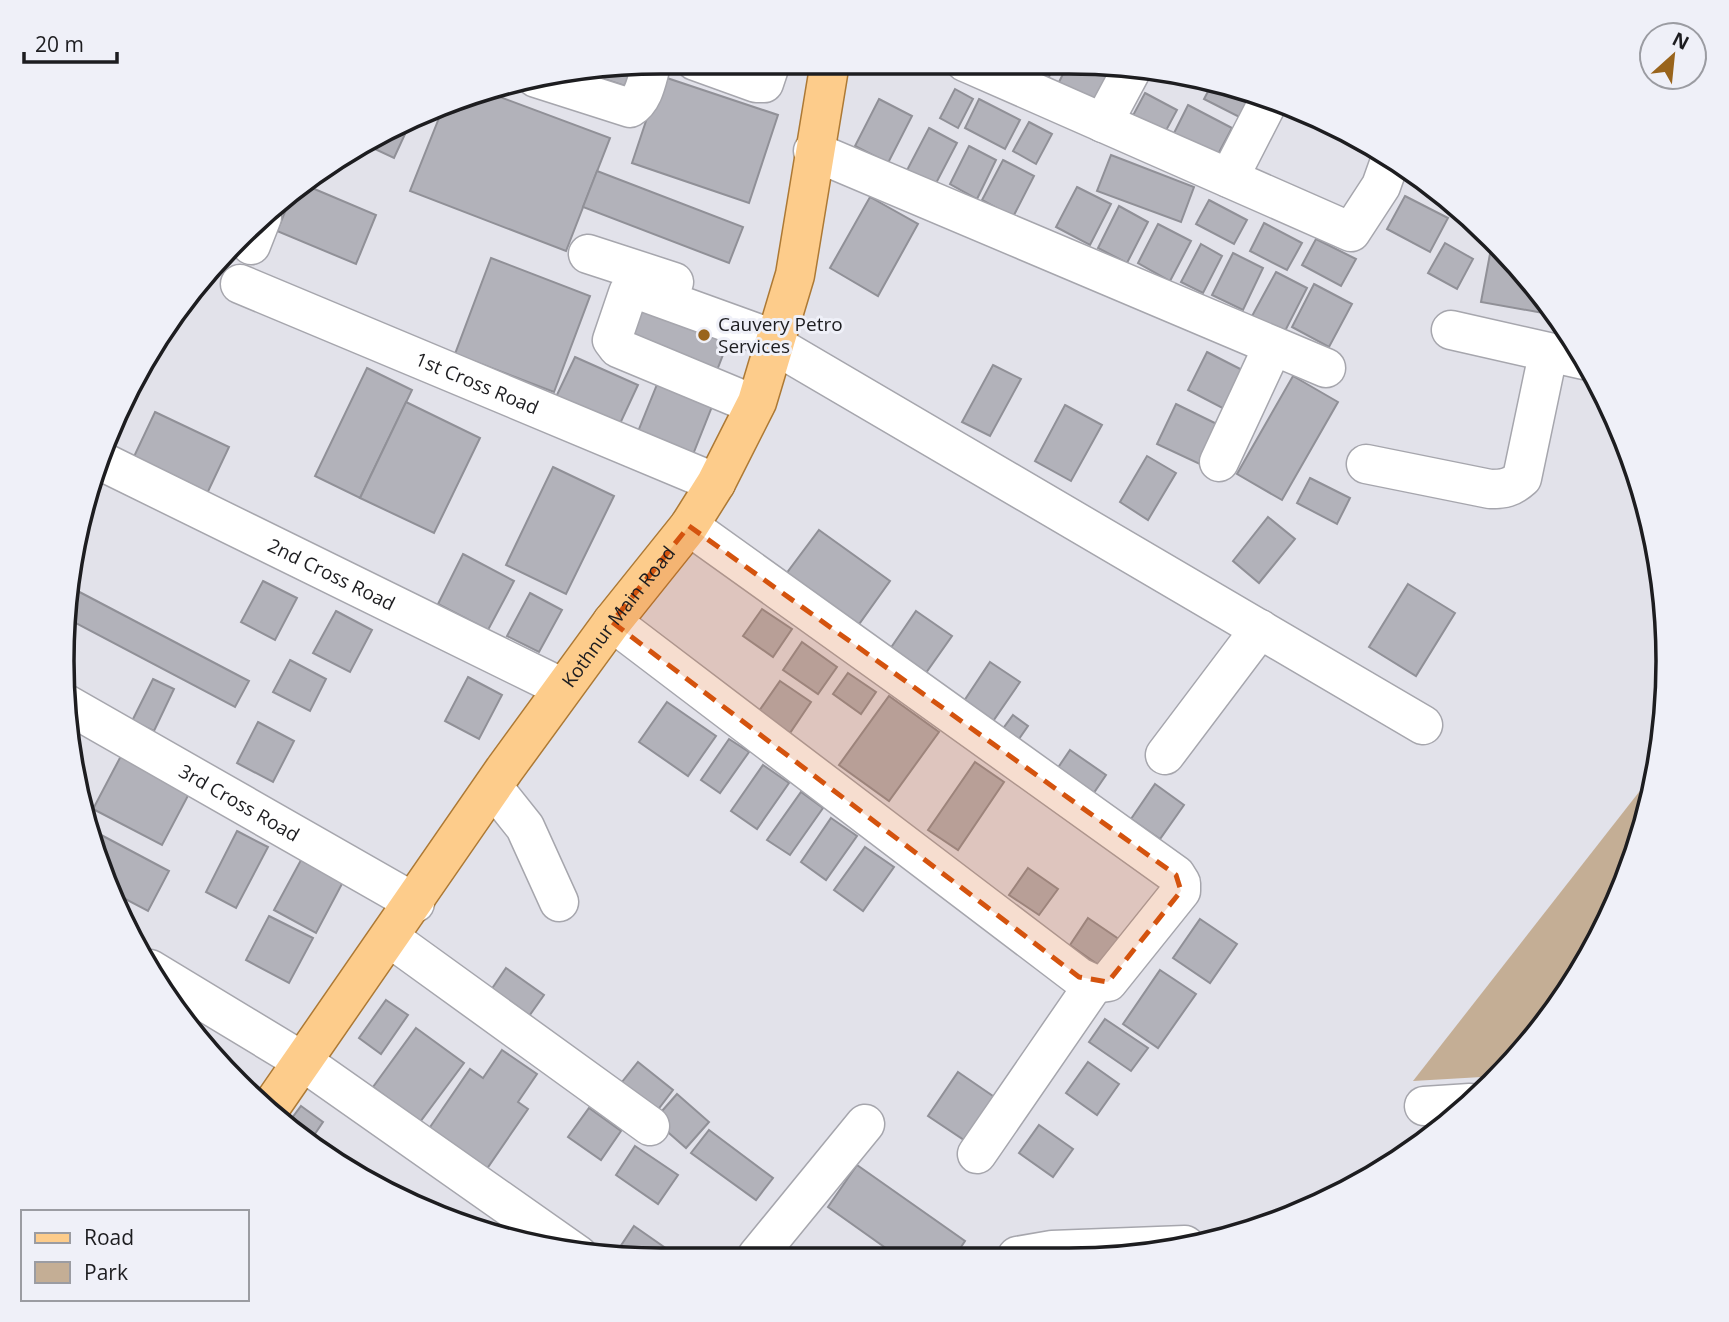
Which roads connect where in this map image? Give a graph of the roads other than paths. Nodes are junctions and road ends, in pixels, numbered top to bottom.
1 (648, 74) edge
2 (731, 74) edge
3 (767, 74) edge
4 (828, 74) edge
5 (992, 74) edge
6 (1128, 77) edge
7 (554, 84) edge
8 (1265, 108) edge
9 (1103, 123) junction
10 (813, 151) junction
11 (1387, 169) edge
12 (1229, 178) junction
13 (588, 254) dead end
14 (240, 284) dead end
15 (1451, 330) dead end
16 (778, 335) junction
17 (1273, 346) junction
18 (1566, 357) edge
19 (1326, 368) dead end
20 (755, 405) junction
21 (1219, 462) dead end
22 (108, 464) edge
23 (1366, 464) dead end
24 (716, 483) junction
25 (688, 526) junction
26 (612, 622) junction
27 (1260, 629) junction
28 (563, 688) junction
29 (76, 709) edge
30 (1423, 725) dead end
31 (1165, 755) dead end
32 (493, 787) junction
33 (559, 902) dead end
34 (415, 903) junction
35 (390, 938) junction
36 (169, 980) edge
37 (1094, 984) junction
38 (302, 1061) junction
39 (274, 1103) edge
40 (1454, 1104) edge
41 (1424, 1106) dead end
42 (865, 1124) dead end
43 (650, 1125) dead end
44 (977, 1154) dead end
45 (554, 1238) edge
46 (764, 1248) edge

1 - 7 street
2 - 3 street
4 - 10 main road, Kothnur Main Road
5 - 9 street
6 - 9 street
8 - 12 street
9 - 12 street
10 - 16 main road, Kothnur Main Road
10 - 17 street
11 - 12 street
13 - 16 street
14 - 24 street, 1st Cross Road
15 - 18 street
16 - 20 main road, Kothnur Main Road
16 - 20 street
16 - 27 street
17 - 19 street
17 - 21 street
18 - 23 street
20 - 24 main road, Kothnur Main Road
22 - 28 street, 2nd Cross Road
24 - 25 main road, Kothnur Main Road
25 - 26 main road, Kothnur Main Road
25 - 37 street
26 - 28 main road, Kothnur Main Road
26 - 37 street
27 - 30 street
27 - 31 street
28 - 32 main road, Kothnur Main Road
29 - 34 street, 3rd Cross Road
32 - 33 street
32 - 34 main road, Kothnur Main Road
34 - 35 main road, Kothnur Main Road
35 - 38 main road, Kothnur Main Road
35 - 43 street
36 - 38 street
37 - 44 street
38 - 39 main road, Kothnur Main Road
38 - 45 street
40 - 41 street
42 - 46 street

